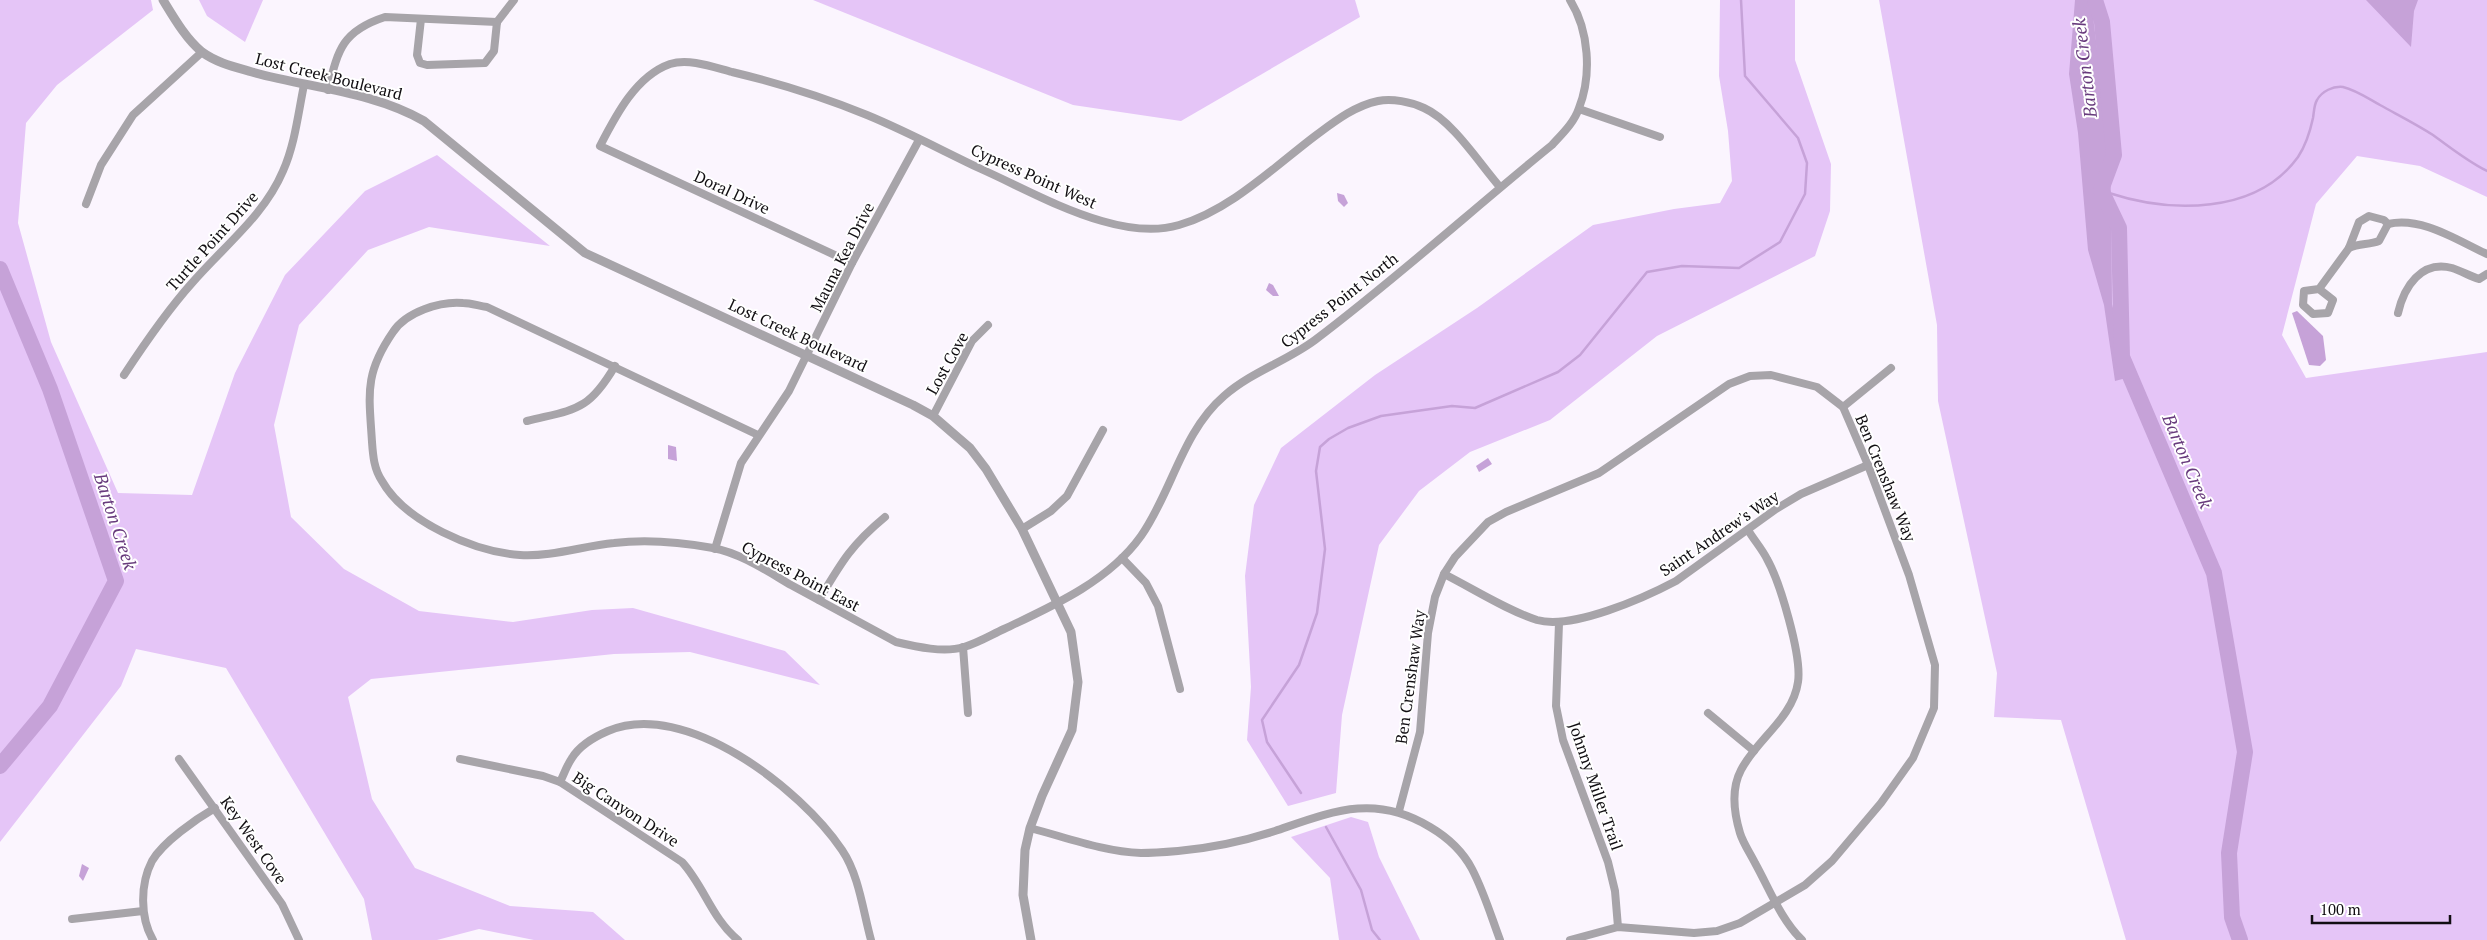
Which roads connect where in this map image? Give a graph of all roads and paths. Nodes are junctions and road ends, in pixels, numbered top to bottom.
1 (163, 0) edge
2 (514, 0) edge
3 (1570, 0) edge
4 (421, 19) junction
5 (497, 22) junction
6 (202, 52) junction
7 (304, 85) junction
8 (328, 90) junction
9 (1579, 109) junction
10 (1660, 137) dead end
11 (919, 140) junction
12 (600, 146) joint
13 (1500, 187) junction
14 (86, 204) dead end
15 (2388, 224) junction
16 (2349, 248) junction
17 (2487, 254) edge
18 (852, 263) junction
19 (2487, 274) edge
20 (2319, 288) dead end
21 (2398, 313) dead end
22 (988, 325) dead end
23 (809, 356) junction
24 (615, 366) junction
25 (1891, 368) dead end
26 (124, 375) dead end
27 (1843, 407) junction
28 (933, 416) junction
29 (527, 421) dead end
30 (1103, 430) dead end
31 (758, 435) junction
32 (1868, 465) junction
33 (885, 518) dead end
34 (1022, 529) junction
35 (1748, 530) junction
36 (715, 548) junction
37 (1122, 558) junction
38 (1444, 574) junction
39 (819, 600) junction
40 (1058, 603) junction
41 (1559, 623) junction
42 (963, 647) junction
43 (1180, 689) dead end
44 (968, 713) dead end
45 (1708, 713) dead end
46 (1754, 751) junction
47 (179, 759) dead end
48 (460, 759) dead end
49 (560, 782) junction
50 (215, 808) junction
51 (1399, 811) junction
52 (1030, 828) junction
53 (1776, 903) junction
54 (143, 911) junction
55 (72, 919) dead end
56 (1618, 927) junction
57 (153, 940) edge
58 (299, 940) edge
59 (738, 940) edge
60 (871, 940) edge
61 (1031, 940) edge
62 (1500, 940) edge
63 (1570, 940) edge
64 (1802, 940) edge

1 - 6 street, Lost Creek Boulevard
2 - 5 street
3 - 9 street, Cypress Point North
4 - 5 street
4 - 5 street
4 - 8 street
6 - 7 street, Lost Creek Boulevard
6 - 14 street
7 - 8 street, Lost Creek Boulevard
7 - 26 street, Turtle Point Drive
8 - 23 street, Lost Creek Boulevard
9 - 10 street
9 - 13 street, Cypress Point North
11 - 12 street, Cypress Point West
11 - 13 street, Cypress Point West
11 - 18 street, Mauna Kea Drive
12 - 18 street, Doral Drive
13 - 37 street, Cypress Point North
15 - 16 street
15 - 16 street
15 - 17 street
16 - 20 street
18 - 23 street, Mauna Kea Drive
19 - 21 street
22 - 28 street, Lost Cove
23 - 28 street, Lost Creek Boulevard
23 - 31 street, Mauna Kea Drive
24 - 29 street
24 - 31 street, Cypress Point East
24 - 36 street, Cypress Point East
25 - 27 street
27 - 32 street, Ben Crenshaw Way
27 - 38 street, Ben Crenshaw Way
28 - 34 street, Lost Creek Boulevard
30 - 34 street
31 - 36 street, Mauna Kea Drive
32 - 35 street, Saint Andrew's Way
32 - 53 street, Ben Crenshaw Way
33 - 39 street
34 - 40 street, Lost Creek Boulevard
35 - 41 street, Saint Andrew's Way
35 - 46 street
36 - 39 street, Cypress Point East
37 - 40 street, Cypress Point North
37 - 43 street
38 - 41 street, Saint Andrew's Way
38 - 51 street, Ben Crenshaw Way
39 - 42 street, Cypress Point East
40 - 42 street, Cypress Point East
40 - 52 street, Lost Creek Boulevard
41 - 56 street, Johnny Miller Trail
42 - 44 street
45 - 46 street
46 - 53 street
47 - 50 street, Key West Cove
48 - 49 street, Big Canyon Drive
49 - 59 street, Big Canyon Drive
49 - 60 street
50 - 54 street
50 - 58 street, Key West Cove
51 - 52 street
51 - 62 street
52 - 61 street, Lost Creek Boulevard
53 - 56 street, Ben Crenshaw Way
53 - 64 street
54 - 55 street
54 - 57 street
56 - 63 street, Ben Crenshaw Way

